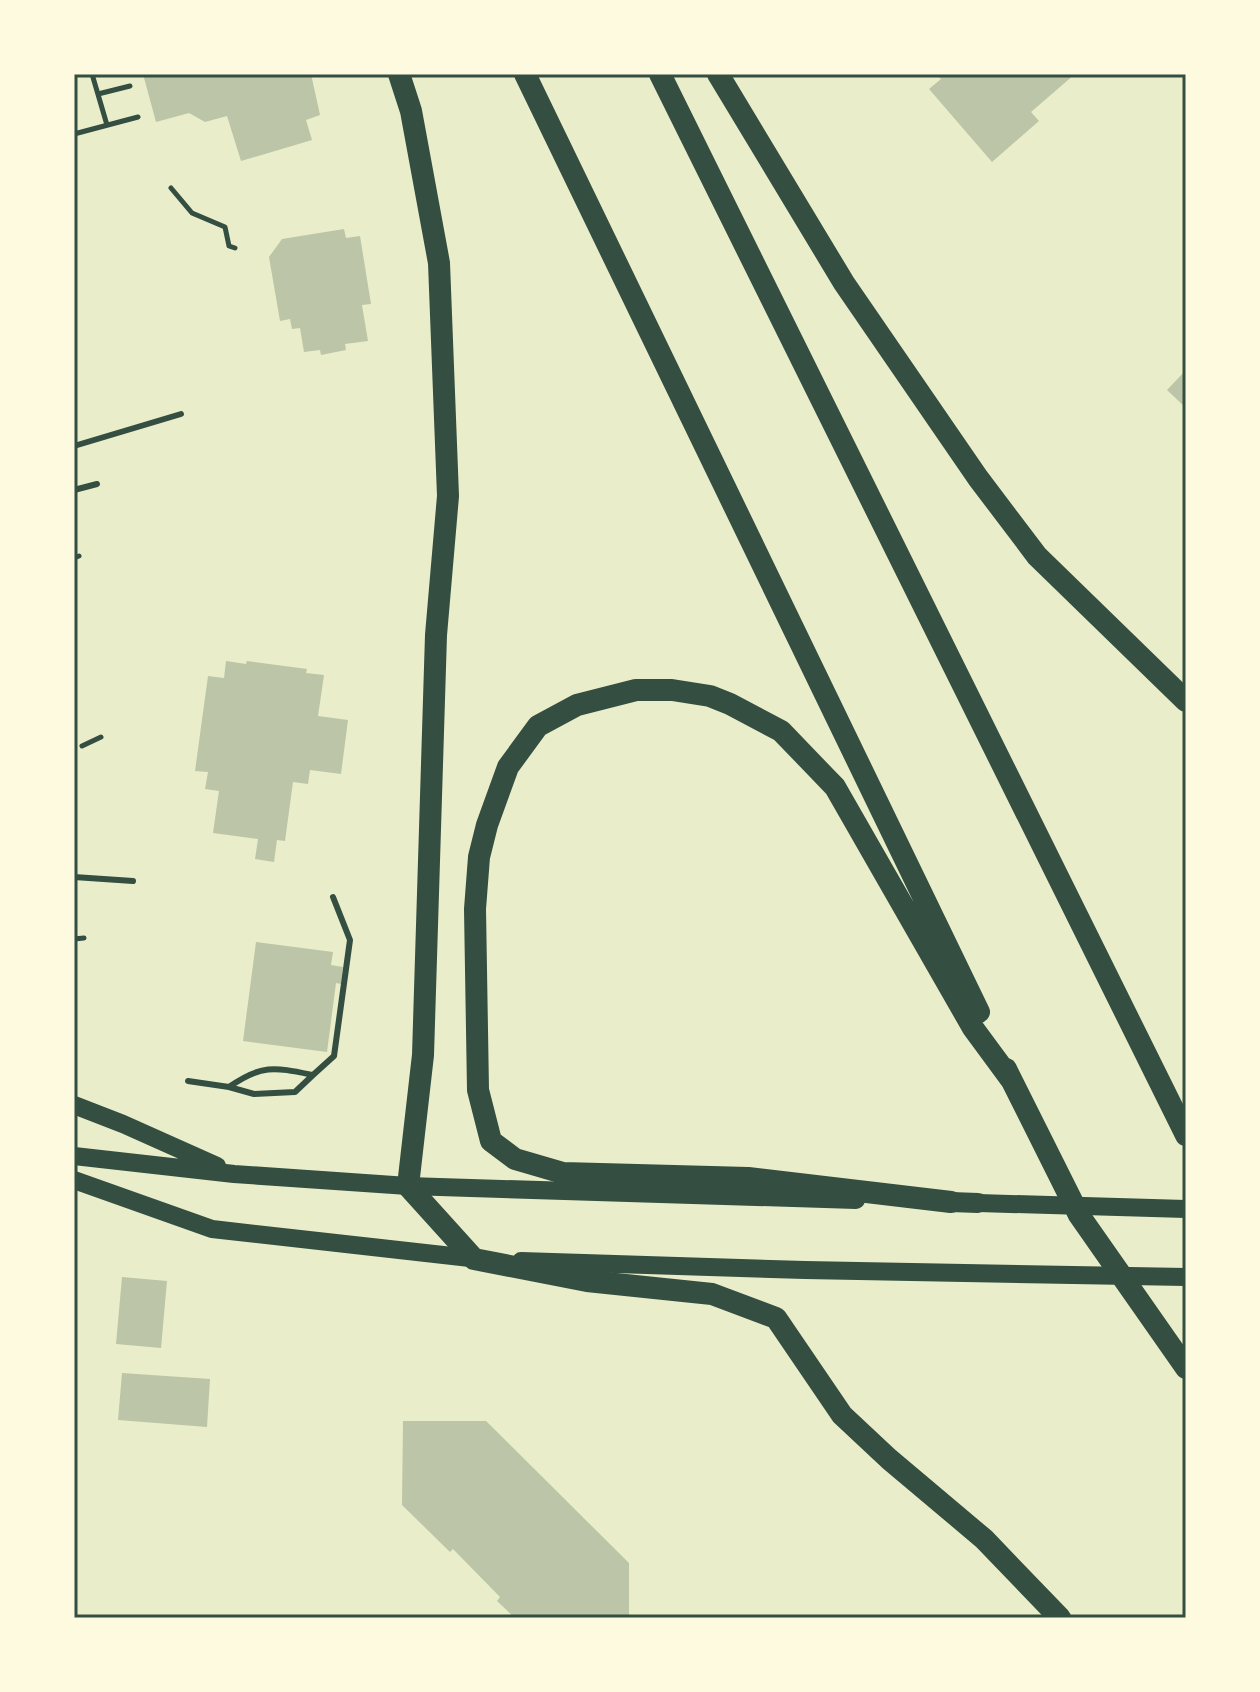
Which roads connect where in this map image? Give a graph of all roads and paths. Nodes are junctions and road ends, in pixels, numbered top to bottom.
1 (92, 74) edge
2 (399, 74) edge
3 (525, 74) edge
4 (660, 74) edge
5 (718, 74) edge
6 (130, 86) dead end
7 (98, 94) junction
8 (138, 117) dead end
9 (107, 125) junction
10 (74, 134) edge
11 (171, 188) dead end
12 (235, 248) dead end
13 (181, 414) dead end
14 (74, 446) edge
15 (97, 484) dead end
16 (74, 490) edge
17 (1186, 701) edge
18 (101, 737) dead end
19 (82, 746) dead end
20 (74, 877) edge
21 (133, 881) dead end
22 (333, 897) dead end
23 (84, 938) dead end
24 (74, 939) edge
25 (313, 1075) junction
26 (188, 1081) dead end
27 (1012, 1081) junction
28 (229, 1087) junction
29 (74, 1105) edge
30 (1186, 1135) edge
31 (74, 1156) edge
32 (234, 1174) junction
33 (74, 1180) edge
34 (408, 1186) junction
35 (951, 1202) junction
36 (978, 1203) joint
37 (1186, 1209) edge
38 (474, 1259) junction
39 (1186, 1277) edge
40 (1186, 1368) edge
41 (1060, 1618) edge

1 - 7 path
2 - 34 highway
3 - 27 highway
4 - 30 highway
5 - 17 highway
6 - 7 path
7 - 9 path
8 - 9 path
9 - 10 path
11 - 12 path
13 - 14 lane
15 - 16 lane
18 - 19 path
20 - 21 lane
22 - 25 lane
23 - 24 path
25 - 28 lane
25 - 28 lane
26 - 28 lane
27 - 35 highway
27 - 40 highway
29 - 32 main road
31 - 32 main road
32 - 34 main road
33 - 38 main road
34 - 35 main road
34 - 38 highway
35 - 36 highway
36 - 37 main road
38 - 39 main road
38 - 41 highway

